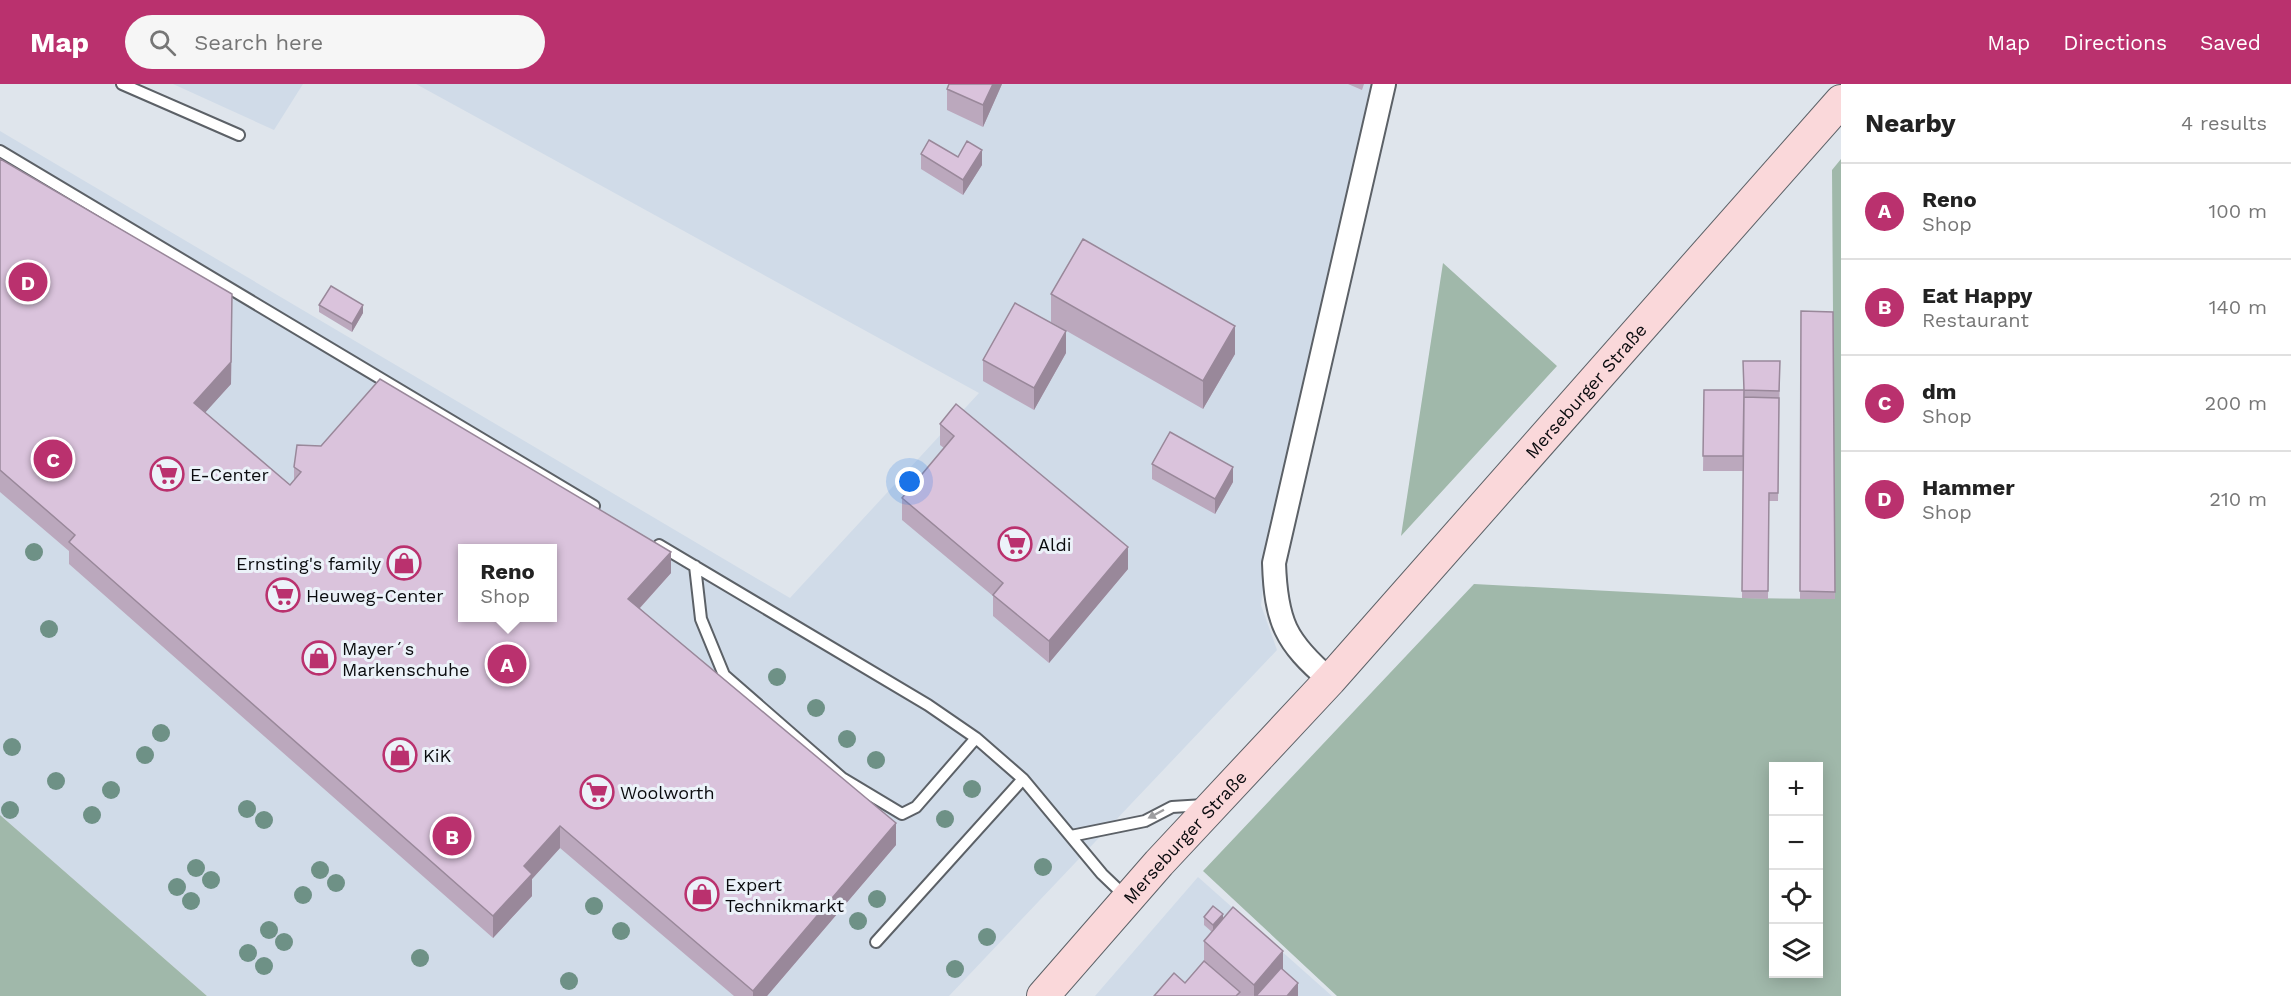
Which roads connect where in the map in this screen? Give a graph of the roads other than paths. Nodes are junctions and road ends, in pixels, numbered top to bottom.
1 (122, 84) edge
2 (1384, 84) edge
3 (1841, 101) edge
4 (239, 135) dead end
5 (0, 152) edge
6 (606, 513) edge
7 (647, 538) edge
8 (695, 566) junction
9 (1330, 681) junction
10 (976, 738) junction
11 (1023, 779) junction
12 (1213, 804) junction
13 (1071, 836) junction
14 (1128, 899) junction
15 (876, 942) dead end
16 (1043, 996) edge

1 - 4 lane
2 - 9 street
3 - 9 main road, Merseburger Straße
5 - 6 lane
7 - 8 lane
8 - 10 lane
8 - 10 lane
9 - 12 main road, Merseburger Straße
10 - 11 lane
11 - 13 lane
11 - 15 lane
12 -> 13 lane
12 - 14 main road, Merseburger Straße
13 - 14 lane
14 - 16 main road, Merseburger Straße

